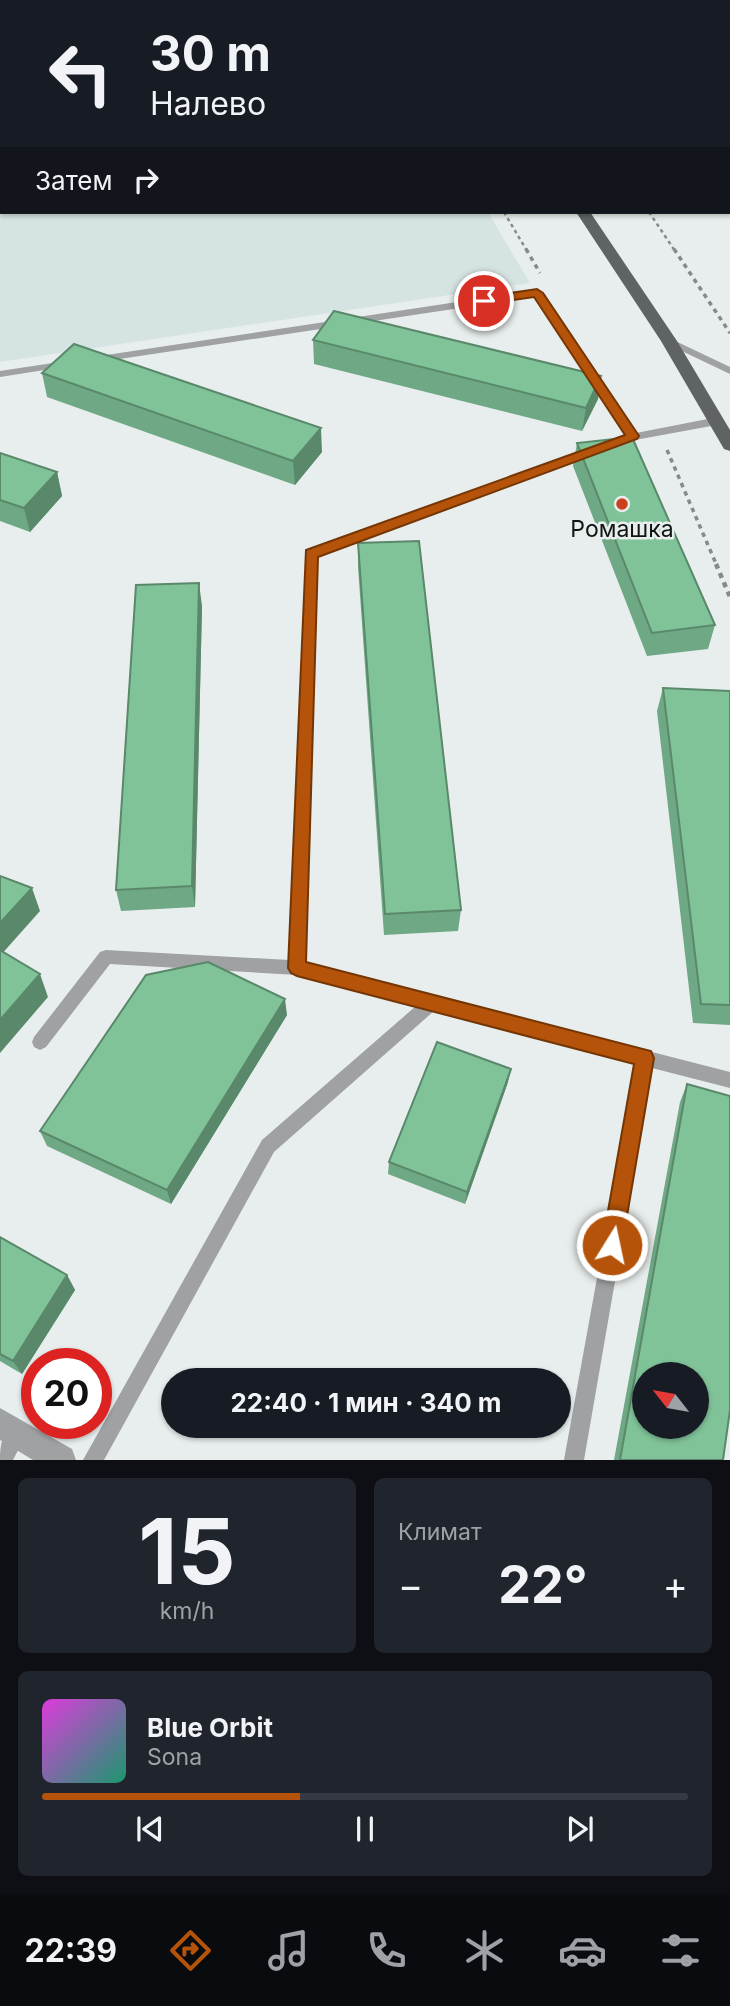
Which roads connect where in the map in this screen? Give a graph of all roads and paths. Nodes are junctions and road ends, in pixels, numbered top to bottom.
1 (584, 214) edge
2 (650, 214) edge
3 (730, 333) edge
4 (669, 341) junction
5 (729, 370) edge
6 (0, 374) edge
7 (718, 421) junction
8 (659, 432) junction
9 (632, 436) junction
10 (730, 444) edge
11 (730, 597) edge
12 (297, 968) junction
13 (432, 1002) junction
14 (40, 1042) dead end
15 (645, 1058) junction
16 (730, 1080) edge
17 (9, 1428) edge
18 (2, 1460) edge
19 (61, 1460) edge
20 (93, 1460) edge
21 (574, 1460) edge

1 - 4 main road
2 - 3 path
4 - 5 lane
4 - 7 main road
6 - 9 lane
7 - 8 lane
7 - 10 main road
8 - 9 lane
8 - 11 path
9 - 12 lane
12 - 13 lane
12 - 14 lane
13 - 15 lane
13 - 20 lane
15 - 16 lane
15 - 21 lane
17 - 18 lane
17 - 19 street

